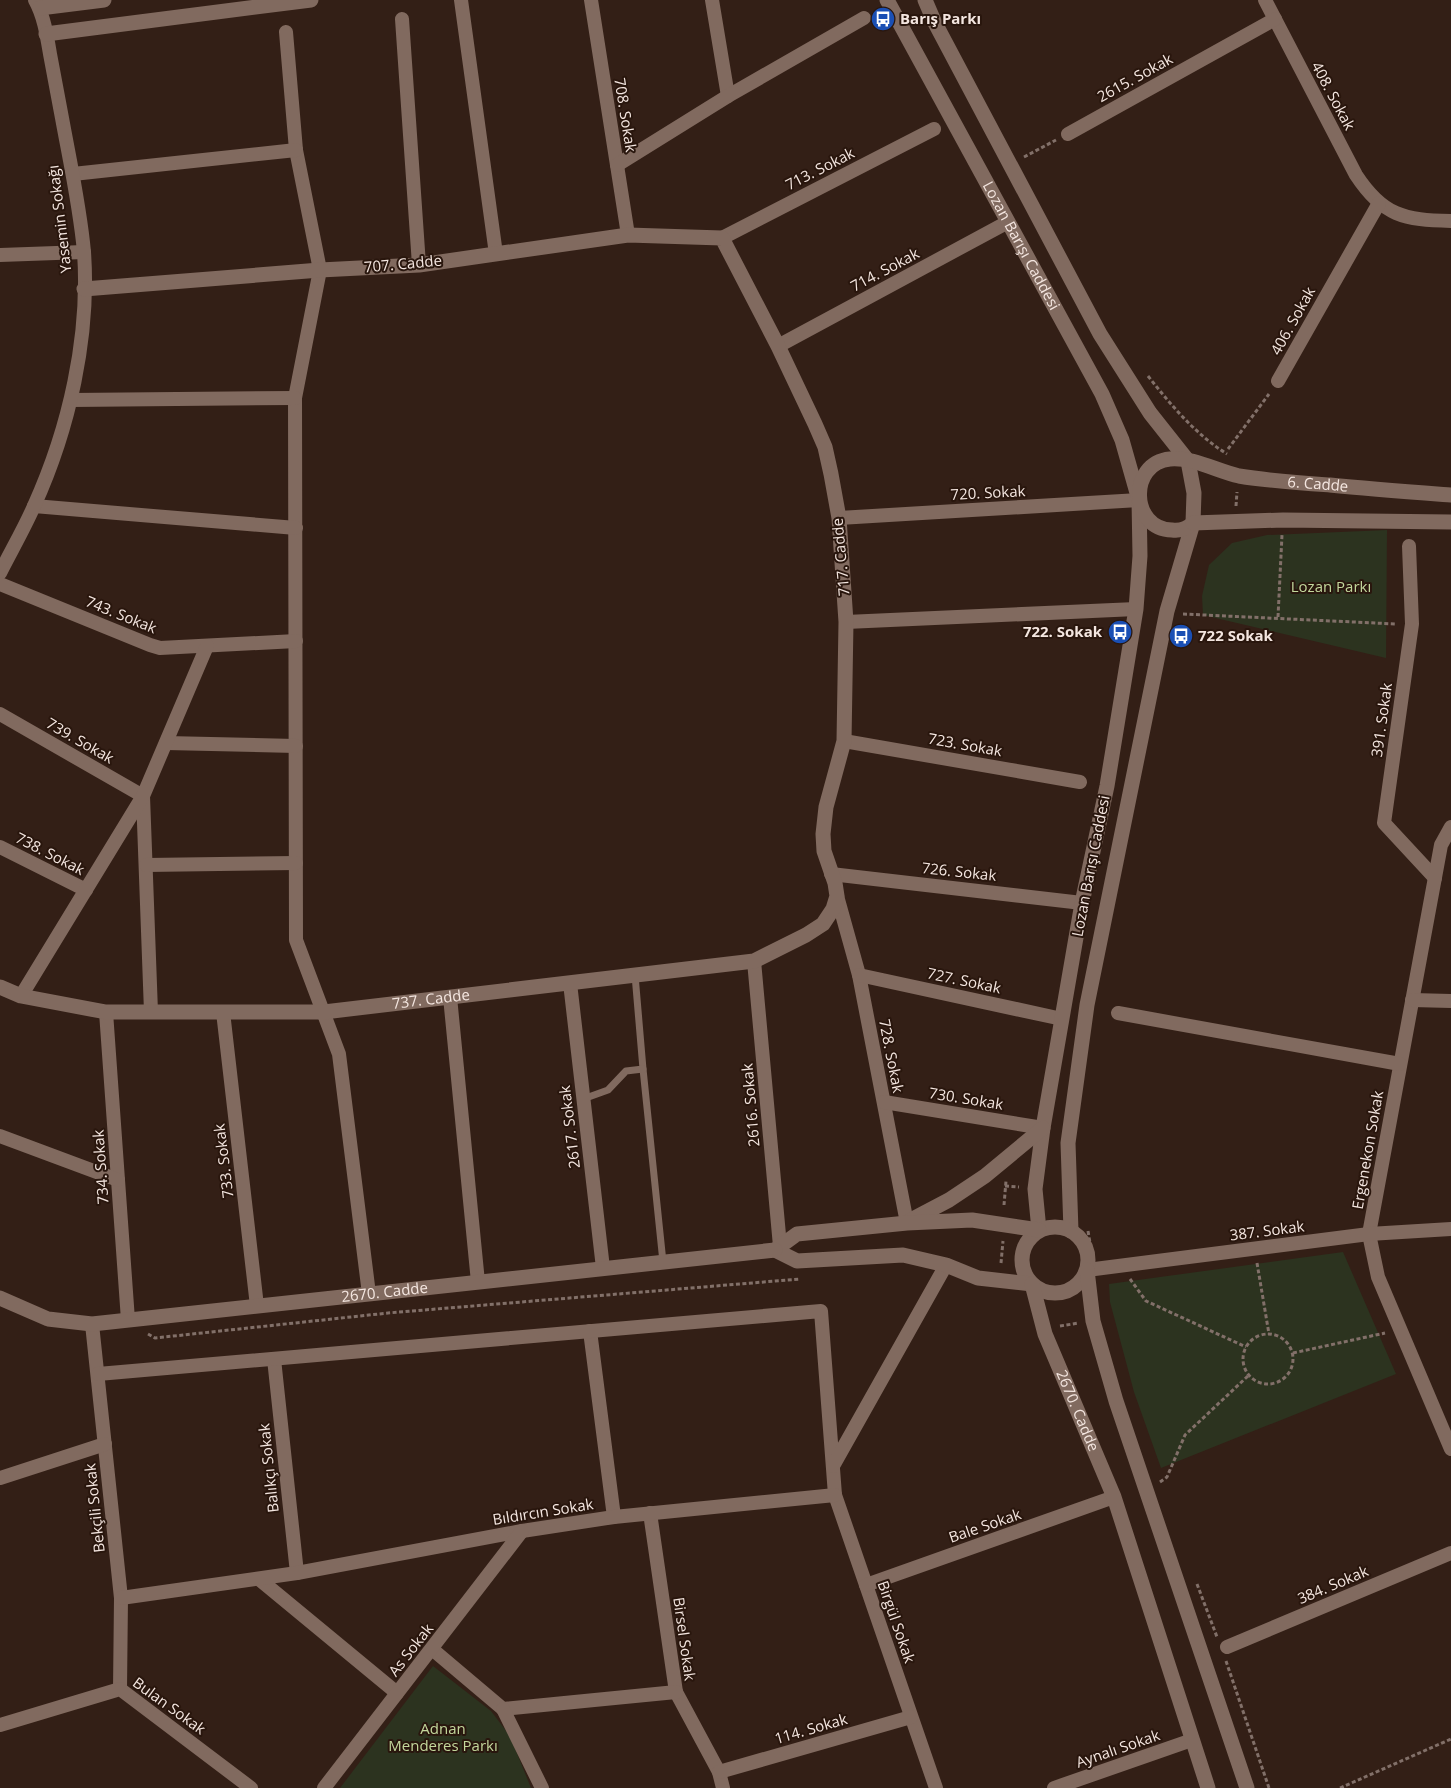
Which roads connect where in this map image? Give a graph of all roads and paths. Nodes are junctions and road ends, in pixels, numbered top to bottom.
1 (104, 0) edge
2 (311, 0) edge
3 (461, 0) edge
4 (591, 0) edge
5 (712, 0) edge
6 (886, 0) edge
7 (925, 0) edge
8 (1265, 0) edge
9 (37, 4) edge
10 (864, 18) dead end
11 (402, 19) dead end
12 (1275, 19) junction
13 (286, 32) dead end
14 (46, 34) junction
15 (728, 96) junction
16 (934, 129) dead end
17 (1068, 134) joint
18 (296, 150) junction
19 (617, 165) junction
20 (1011, 165) junction
21 (73, 174) junction
22 (1379, 203) junction
23 (1008, 222) junction
24 (1451, 222) edge
25 (628, 235) junction
26 (722, 238) junction
27 (84, 252) junction
28 (496, 254) junction
29 (0, 255) edge
30 (419, 265) junction
31 (320, 270) junction
32 (84, 289) junction
33 (778, 346) junction
34 (1148, 376) dead end
35 (1278, 381) joint
36 (295, 398) junction
37 (71, 400) junction
38 (1228, 449) dead end
39 (1233, 458) dead end
40 (1188, 461) junction
41 (1237, 489) dead end
42 (1451, 495) edge
43 (1139, 500) junction
44 (34, 506) junction
45 (1236, 506) dead end
46 (839, 518) junction
47 (1283, 520) junction
48 (1451, 522) edge
49 (1193, 523) junction
50 (296, 528) junction
51 (1409, 546) dead end
52 (0, 573) edge
53 (0, 584) edge
54 (1136, 609) junction
55 (1182, 614) dead end
56 (1278, 617) junction
57 (846, 622) junction
58 (1412, 624) junction
59 (296, 640) junction
60 (208, 646) junction
61 (0, 714) edge
62 (844, 741) junction
63 (166, 743) junction
64 (296, 746) junction
65 (1080, 782) dead end
66 (144, 796) junction
67 (1451, 827) edge
68 (0, 846) edge
69 (296, 863) junction
70 (146, 865) junction
71 (831, 874) junction
72 (1435, 878) junction
73 (86, 890) junction
74 (837, 896) junction
75 (1082, 903) junction
76 (754, 960) junction
77 (635, 975) junction
78 (859, 975) junction
79 (570, 983) junction
80 (0, 987) edge
81 (21, 996) junction
82 (450, 997) junction
83 (1412, 1000) junction
84 (1451, 1001) edge
85 (106, 1012) junction
86 (151, 1012) junction
87 (223, 1012) junction
88 (324, 1012) junction
89 (1118, 1013) dead end
90 (1062, 1019) junction
91 (1400, 1064) junction
92 (643, 1069) junction
93 (583, 1099) junction
94 (884, 1102) junction
95 (1043, 1128) junction
96 (0, 1136) edge
97 (1006, 1178) dead end
98 (118, 1180) junction
99 (1005, 1186) junction
100 (1020, 1187) dead end
101 (1004, 1205) dead end
102 (907, 1223) junction
103 (1451, 1229) edge
104 (1039, 1230) junction
105 (1071, 1231) junction
106 (1369, 1234) junction
107 (1003, 1238) dead end
108 (777, 1248) junction
109 (1255, 1248) junction
110 (663, 1262) junction
111 (1001, 1264) dead end
112 (946, 1265) junction
113 (1120, 1266) junction
114 (603, 1268) junction
115 (1086, 1270) junction
116 (808, 1278) dead end
117 (478, 1282) junction
118 (1032, 1284) junction
119 (369, 1294) junction
120 (0, 1298) edge
121 (257, 1306) junction
122 (128, 1320) junction
123 (1080, 1323) dead end
124 (92, 1324) junction
125 (1060, 1326) dead end
126 (1401, 1330) junction
127 (590, 1331) junction
128 (1268, 1334) junction
129 (1246, 1347) junction
130 (1293, 1353) junction
131 (274, 1359) junction
132 (98, 1374) junction
133 (1249, 1376) junction
134 (105, 1444) junction
135 (1451, 1449) edge
136 (833, 1466) junction
137 (0, 1478) edge
138 (1145, 1487) junction
139 (835, 1495) junction
140 (1114, 1497) junction
141 (650, 1513) junction
142 (614, 1517) junction
143 (522, 1531) junction
144 (1451, 1553) edge
145 (297, 1573) junction
146 (259, 1579) junction
147 (866, 1585) junction
148 (121, 1598) junction
149 (1227, 1646) dead end
150 (432, 1649) junction
151 (120, 1689) junction
152 (676, 1692) junction
153 (397, 1693) junction
154 (503, 1709) junction
155 (911, 1717) junction
156 (0, 1725) edge
157 (1451, 1739) edge
158 (1192, 1740) junction
159 (719, 1772) junction
160 (251, 1788) edge
161 (324, 1788) edge
162 (542, 1788) edge
163 (723, 1788) edge
164 (936, 1788) edge
165 (1054, 1788) edge
166 (1208, 1788) edge
167 (1247, 1788) edge
168 (1340, 1788) edge

1 - 9 main road
2 - 14 main road
3 - 28 street
4 - 19 street, 708. Sokak
5 - 15 street
6 - 23 main road, Lozan Barışı Caddesi
7 - 20 main road, Lozan Barışı Caddesi
8 - 12 street, 408. Sokak
9 - 14 street, Yasemin Sokağı
10 - 15 street
11 - 30 street
12 - 17 street, 2615. Sokak
12 - 22 street, 408. Sokak
13 - 18 street
14 - 21 street, Yasemin Sokağı
15 - 19 street
16 - 26 street, 713. Sokak
17 - 20 path
18 - 21 street
18 - 31 street
19 - 25 street, 708. Sokak
20 - 40 main road, Lozan Barışı Caddesi
21 - 27 street, Yasemin Sokağı
22 - 24 street
22 - 35 street, 406. Sokak
23 - 33 street, 714. Sokak
23 - 43 main road, Lozan Barışı Caddesi
25 - 26 main road, 707. Cadde
25 - 28 main road, 707. Cadde
26 - 33 main road, 717. Cadde
27 - 29 street
27 - 32 street, Yasemin Sokağı
28 - 30 main road, 707. Cadde
30 - 31 main road, 707. Cadde
31 - 32 main road, 707. Cadde
31 - 36 street
32 - 37 street, Yasemin Sokağı
33 - 46 main road, 717. Cadde
34 - 39 path
35 - 38 path
36 - 37 street
36 - 50 street
37 - 44 street, Yasemin Sokağı
40 - 42 main road, 6. Cadde
40 - 43 main road, Lozan Barışı Caddesi
40 - 49 main road, Lozan Barışı Caddesi
41 - 45 path
43 - 46 street, 720. Sokak
43 - 49 main road, Lozan Barışı Caddesi
43 - 54 main road, Lozan Barışı Caddesi
44 - 50 street
44 - 52 street, Yasemin Sokağı
46 - 57 main road, 717. Cadde
47 - 48 main road
47 - 49 main road
47 - 56 path
49 - 105 main road, Lozan Barışı Caddesi
50 - 59 street
51 - 58 street, 391. Sokak
53 - 60 street, 743. Sokak
54 - 57 street
54 - 75 main road, Lozan Barışı Caddesi
55 - 56 path
56 - 58 path
57 - 62 main road, 717. Cadde
58 - 72 street, 391. Sokak
59 - 60 street, 743. Sokak
59 - 64 street
60 - 63 street
61 - 66 street, 739. Sokak
62 - 65 street, 723. Sokak
62 - 71 main road, 717. Cadde
63 - 64 street
63 - 66 street
64 - 69 street
66 - 70 street
66 - 73 street
67 - 72 street, Ergenekon Sokak
68 - 73 street, 738. Sokak
69 - 70 street
69 - 88 street
70 - 86 street
71 - 74 main road, 717. Cadde
71 - 75 street, 726. Sokak
72 - 83 street, Ergenekon Sokak
73 - 81 street
74 - 76 main road, 737. Cadde
74 - 78 street, 728. Sokak
75 - 90 main road, Lozan Barışı Caddesi
76 - 77 main road, 737. Cadde
76 - 108 street, 2616. Sokak
77 - 79 main road, 737. Cadde
77 - 92 lane
78 - 90 street, 727. Sokak
78 - 94 street, 728. Sokak
79 - 82 main road, 737. Cadde
79 - 93 street, 2617. Sokak
80 - 81 main road, 737. Cadde
81 - 85 main road, 737. Cadde
82 - 88 main road, 737. Cadde
82 - 117 street
83 - 84 street
83 - 91 street, Ergenekon Sokak
85 - 86 main road, 737. Cadde
85 - 98 street, 734. Sokak
86 - 87 main road, 737. Cadde
87 - 88 main road, 737. Cadde
87 - 121 street, 733. Sokak
88 - 119 street
89 - 91 street
90 - 95 main road, Lozan Barışı Caddesi
91 - 106 street, Ergenekon Sokak
92 - 93 lane
92 - 110 lane
93 - 114 street, 2617. Sokak
94 - 95 street, 730. Sokak
94 - 102 street, 728. Sokak
95 - 102 main road
95 - 104 main road, Lozan Barışı Caddesi
96 - 98 street
97 - 99 path
98 - 122 street, 734. Sokak
99 - 100 path
99 - 101 path
102 - 104 main road, 2670. Cadde
102 - 108 main road, 2670. Cadde
103 - 106 street, 387. Sokak
104 - 105 main road
104 - 118 main road
105 - 115 main road
106 - 109 street, 387. Sokak
106 - 126 street, Ergenekon Sokak
107 - 111 path
108 - 110 main road, 2670. Cadde
108 - 112 main road, 2670. Cadde
109 - 113 street, 387. Sokak
109 - 128 path
110 - 114 main road, 2670. Cadde
112 - 118 main road, 2670. Cadde
112 - 136 street
113 - 115 street, 387. Sokak
113 - 129 path
114 - 117 main road, 2670. Cadde
115 - 118 main road
115 - 138 main road
116 - 122 path
117 - 119 main road, 2670. Cadde
118 - 140 main road, 2670. Cadde
119 - 121 main road, 2670. Cadde
120 - 124 main road, 2670. Cadde
121 - 122 main road, 2670. Cadde
122 - 124 main road, 2670. Cadde
123 - 125 path
124 - 132 street, Bekçili Sokak
126 - 130 path
126 - 135 street, Ergenekon Sokak
127 - 131 street
127 - 136 street, Birgül Sokak
127 - 142 street
128 - 129 path
128 - 130 path
129 - 133 path
130 - 133 path
131 - 132 street
131 - 145 street, Balıkçı Sokak
132 - 134 street, Bekçili Sokak
133 - 138 path
134 - 137 street
134 - 148 street, Bekçili Sokak
136 - 139 street, Birgül Sokak
138 - 167 main road
139 - 141 street, Bıldırcın Sokak
139 - 147 street, Birgül Sokak
140 - 147 street, Bale Sokak
140 - 158 main road, 2670. Cadde
141 - 142 street, Bıldırcın Sokak
141 - 152 street, Birsel Sokak
142 - 143 street, Bıldırcın Sokak
143 - 145 street, Bıldırcın Sokak
143 - 150 street, As Sokak
144 - 149 street, 384. Sokak
145 - 146 street, Bıldırcın Sokak
146 - 148 street, Bıldırcın Sokak
146 - 153 street
147 - 155 street, Birgül Sokak
148 - 151 street, Bekçili Sokak
150 - 153 street, As Sokak
150 - 154 street
151 - 156 street, Bulan Sokak
151 - 160 street, Bulan Sokak
152 - 154 street
152 - 159 street, Birsel Sokak
153 - 161 street, As Sokak
154 - 162 street
155 - 159 street, 114. Sokak
155 - 164 street, Birgül Sokak
157 - 168 path
158 - 165 street, Aynalı Sokak
158 - 166 main road, 2670. Cadde
159 - 163 street, Birsel Sokak

